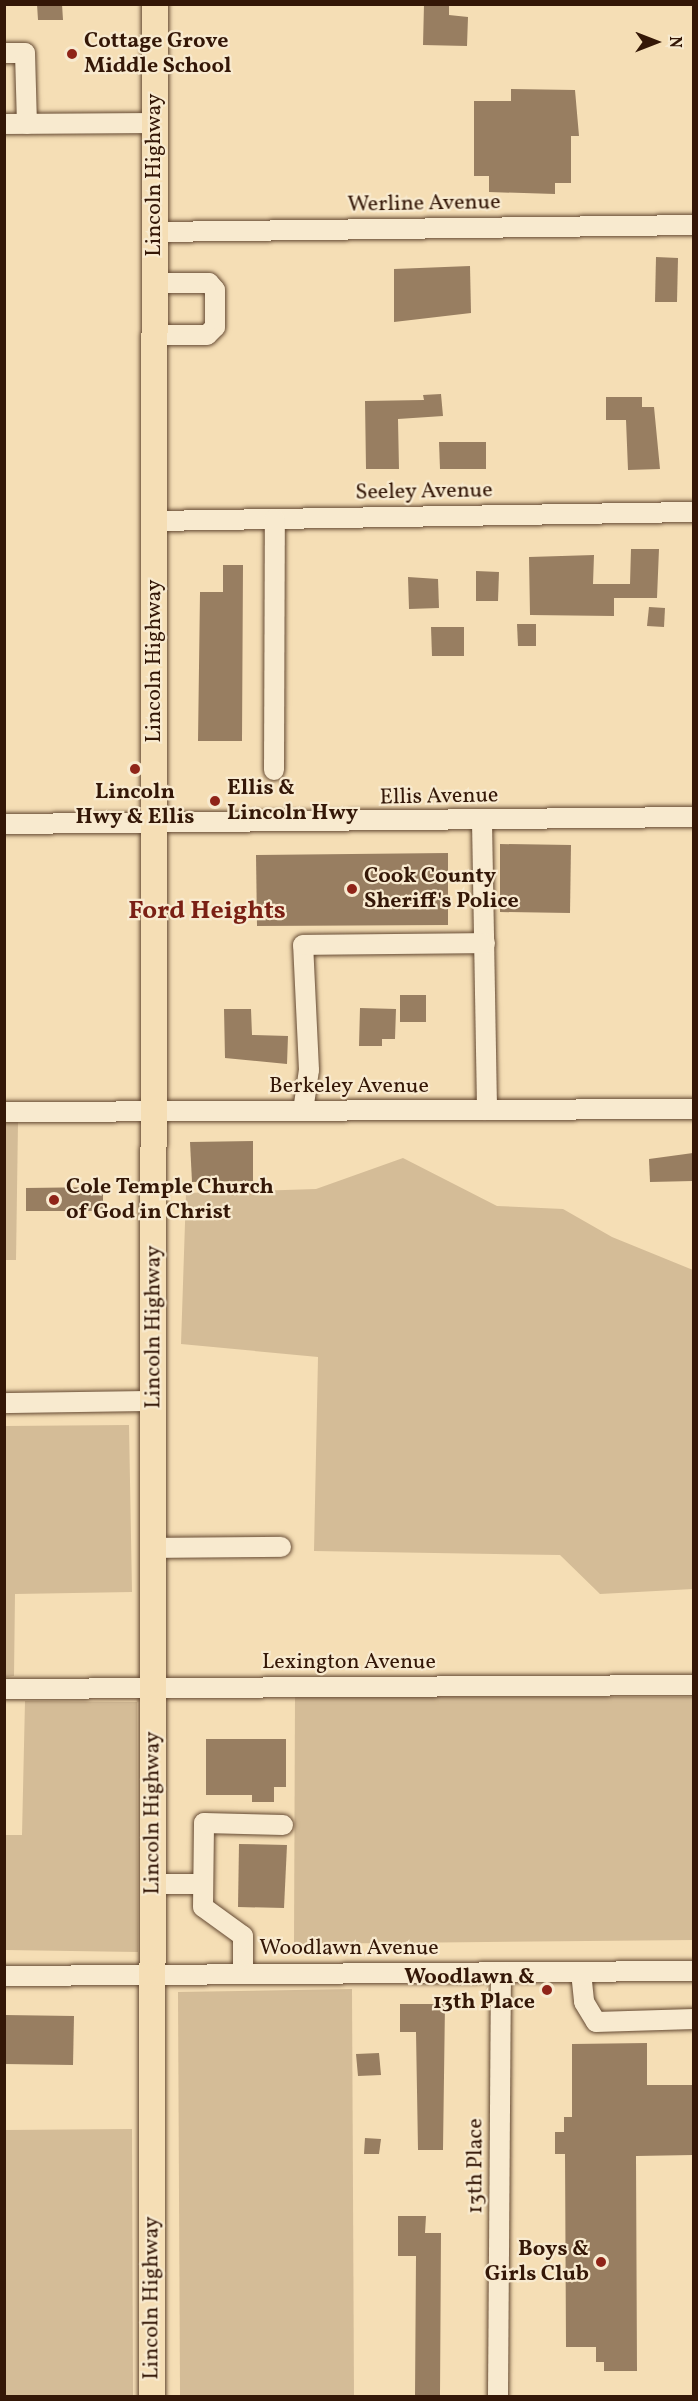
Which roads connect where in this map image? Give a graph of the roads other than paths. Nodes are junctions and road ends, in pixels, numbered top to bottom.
1 (155, 4) edge
2 (4, 53) edge
3 (155, 123) junction
4 (4, 124) edge
5 (27, 124) junction
6 (693, 225) edge
7 (155, 232) junction
8 (155, 283) junction
9 (155, 335) junction
10 (693, 512) edge
11 (275, 519) junction
12 (155, 521) junction
13 (274, 770) dead end
14 (693, 817) edge
15 (482, 820) junction
16 (154, 823) junction
17 (4, 824) edge
18 (484, 943) junction
19 (693, 1109) edge
20 (487, 1110) junction
21 (154, 1111) junction
22 (303, 1111) junction
23 (4, 1112) edge
24 (153, 1401) junction
25 (4, 1402) edge
26 (281, 1547) dead end
27 (153, 1548) junction
28 (693, 1685) edge
29 (153, 1688) junction
30 (4, 1689) edge
31 (283, 1825) dead end
32 (153, 1884) junction
33 (203, 1884) junction
34 (693, 1971) edge
35 (501, 1972) junction
36 (581, 1972) junction
37 (243, 1974) junction
38 (153, 1975) junction
39 (4, 1976) edge
40 (693, 2019) edge
41 (152, 2397) edge
42 (498, 2397) edge

1 - 3 main road, Lincoln Highway
2 - 5 street
3 - 5 street
3 - 7 main road, Lincoln Highway
4 - 5 street
6 - 7 street, Werline Avenue
7 - 8 main road, Lincoln Highway
8 - 9 main road, Lincoln Highway
8 - 9 street
9 - 12 main road, Lincoln Highway
10 - 11 street, Seeley Avenue
11 - 12 street, Seeley Avenue
11 - 13 street
12 - 16 main road, Lincoln Highway
14 - 15 street, Ellis Avenue
15 - 16 street, Ellis Avenue
15 - 18 street
16 - 17 street, Ellis Avenue
16 - 21 main road, Lincoln Highway
18 - 20 street
18 - 22 street
19 - 20 street, Berkeley Avenue
20 - 22 street, Berkeley Avenue
21 - 22 street, Berkeley Avenue
21 - 23 street, Berkeley Avenue
21 - 24 main road, Lincoln Highway
24 - 25 street
24 - 27 main road, Lincoln Highway
26 - 27 street
27 - 29 main road, Lincoln Highway
28 - 29 street, Lexington Avenue
29 - 30 street, Lexington Avenue
29 - 32 main road, Lincoln Highway
31 - 33 street
32 - 33 street
32 - 38 main road, Lincoln Highway
33 - 37 street
34 - 36 street, Woodlawn Avenue
35 - 36 street, Woodlawn Avenue
35 - 37 street, Woodlawn Avenue
35 - 42 street, 13th Place
36 - 40 street
37 - 38 street, Woodlawn Avenue
38 - 39 street, Woodlawn Avenue
38 - 41 main road, Lincoln Highway

